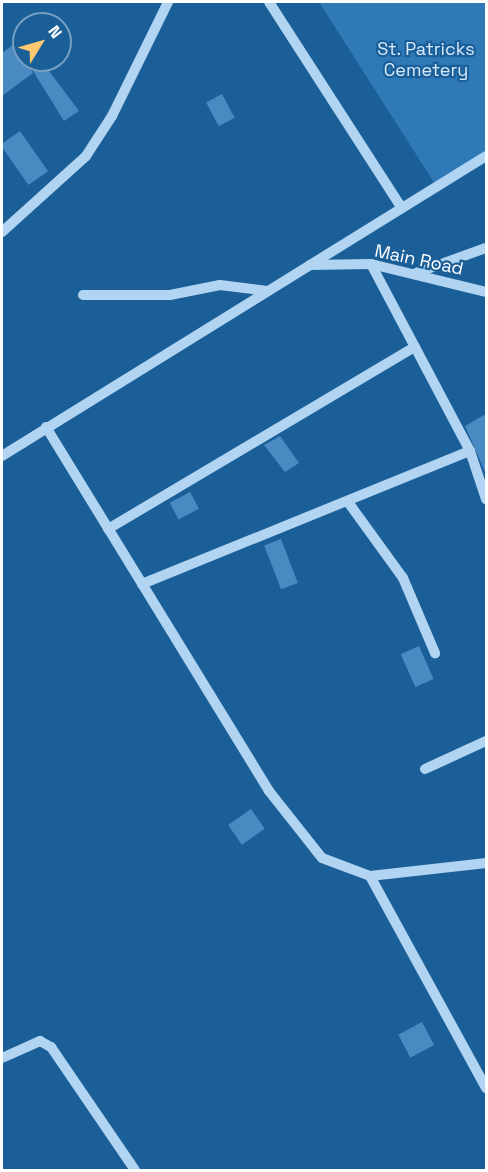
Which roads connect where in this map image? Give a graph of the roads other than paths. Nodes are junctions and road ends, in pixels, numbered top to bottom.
1 (168, 2) edge
2 (269, 2) edge
3 (486, 156) edge
4 (402, 208) junction
5 (2, 232) edge
6 (486, 248) edge
7 (371, 264) junction
8 (308, 265) junction
9 (415, 273) junction
10 (268, 291) junction
11 (486, 292) edge
12 (83, 295) dead end
13 (415, 347) junction
14 (46, 427) junction
15 (470, 451) junction
16 (2, 456) edge
17 (486, 499) edge
18 (348, 502) junction
19 (108, 529) junction
20 (142, 584) junction
21 (435, 653) dead end
22 (486, 741) edge
23 (425, 769) dead end
24 (486, 864) edge
25 (370, 876) junction
26 (2, 1058) edge
27 (485, 1081) edge
28 (135, 1170) edge

1 - 5 street
2 - 4 street
3 - 4 street
4 - 8 street
6 - 9 street
7 - 8 street, Main Road
7 - 9 street, Main Road
7 - 13 street
8 - 10 street
9 - 11 street, Main Road
10 - 12 street
10 - 14 street
13 - 15 street
13 - 19 street
14 - 16 street
14 - 19 street
15 - 17 street
15 - 18 street
18 - 20 street
18 - 21 street
19 - 20 street
20 - 25 street
22 - 23 street
24 - 25 street
25 - 27 street
26 - 28 street

